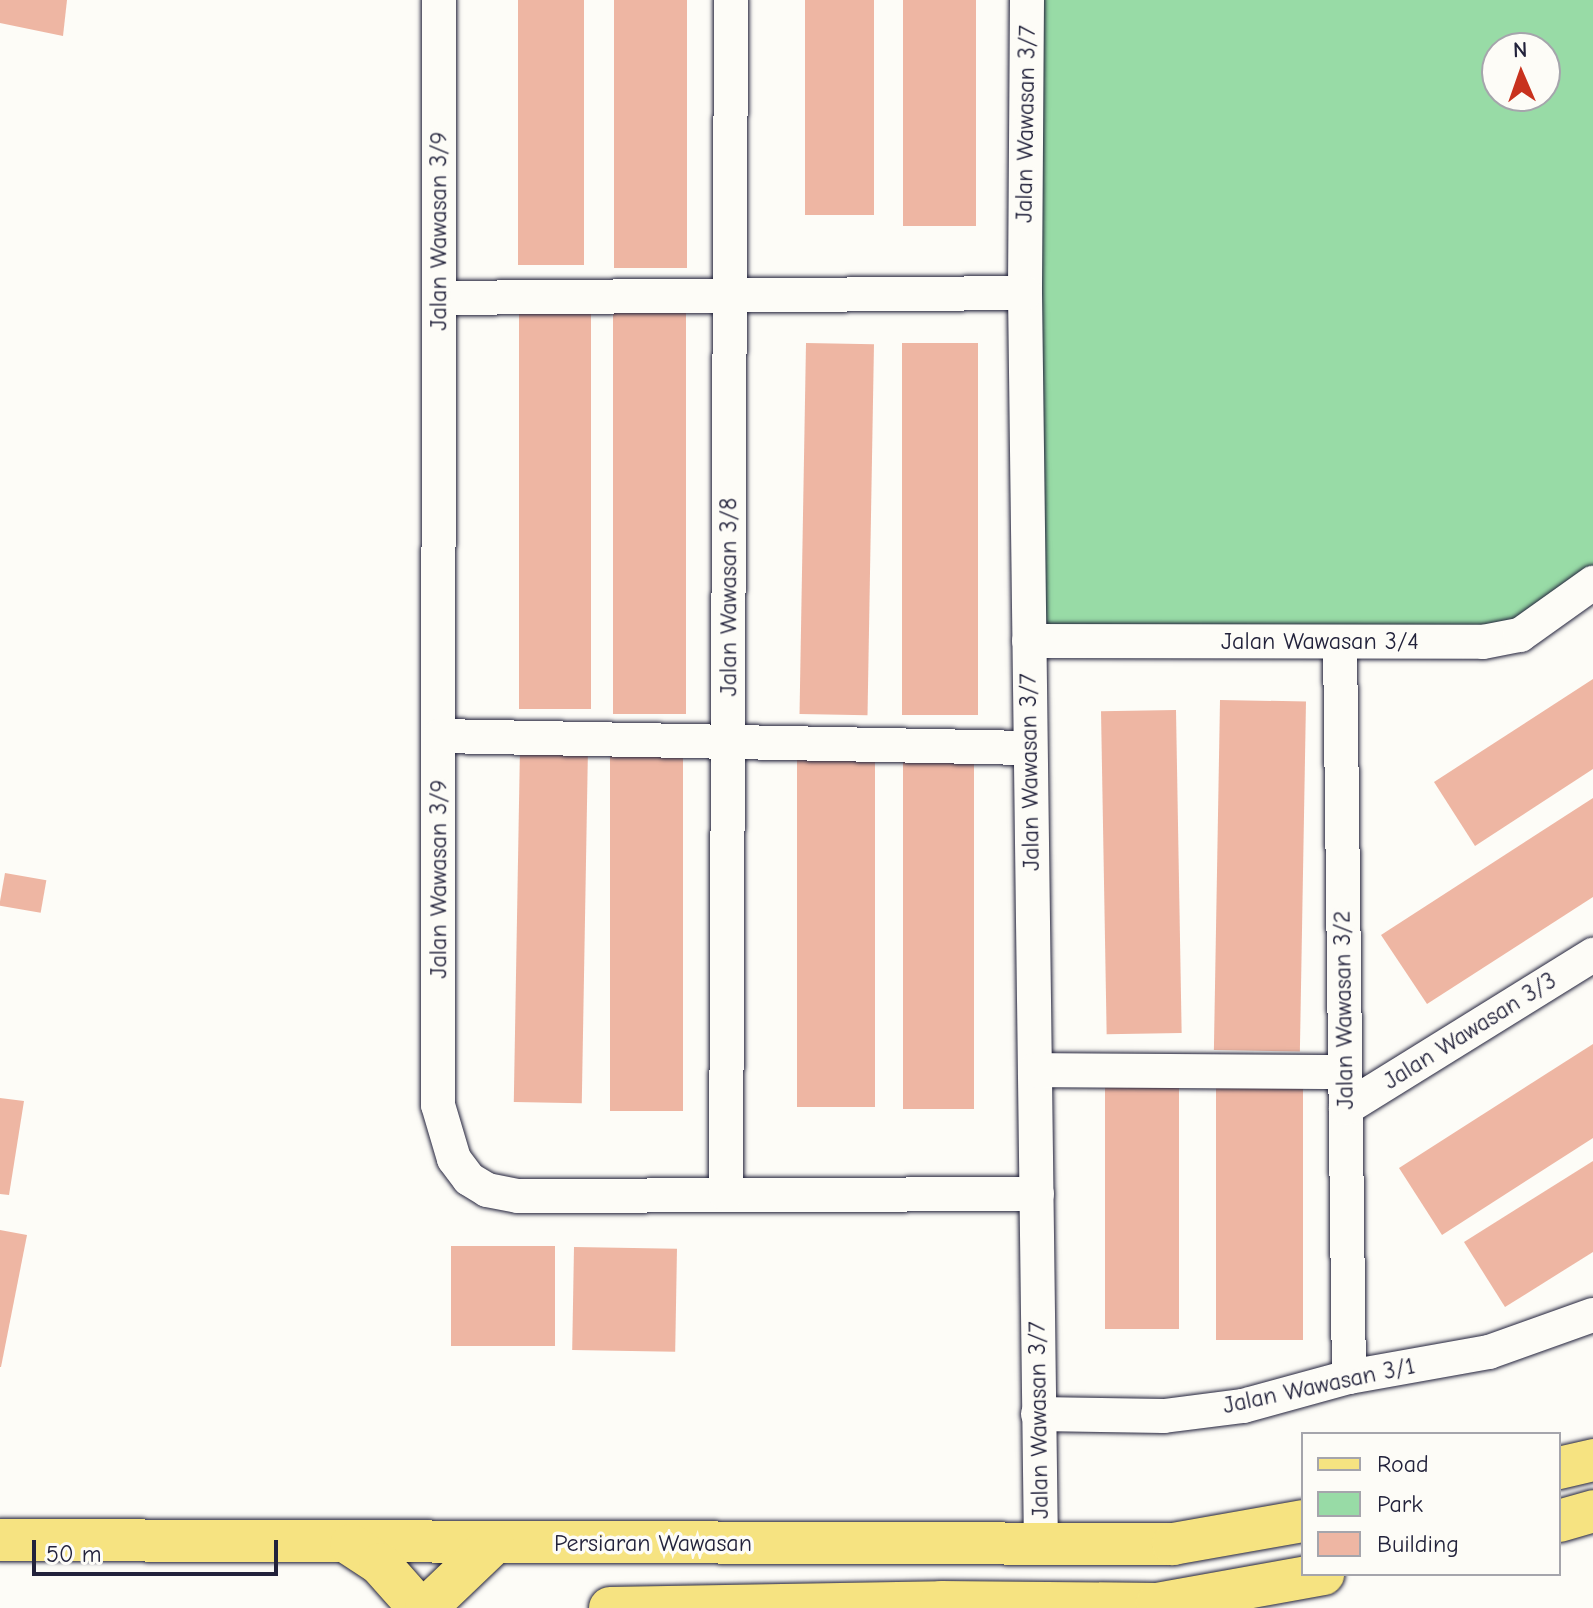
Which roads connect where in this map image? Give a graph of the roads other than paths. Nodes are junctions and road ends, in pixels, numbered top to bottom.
1 (439, 0) edge
2 (731, 0) edge
3 (1027, 0) edge
4 (730, 293) junction
5 (1025, 293) junction
6 (439, 298) junction
7 (1593, 583) edge
8 (1029, 641) junction
9 (1340, 643) junction
10 (440, 736) junction
11 (728, 745) junction
12 (1029, 748) junction
13 (1593, 955) edge
14 (1035, 1070) junction
15 (1344, 1072) junction
16 (1346, 1108) junction
17 (726, 1194) junction
18 (1037, 1194) junction
19 (1593, 1315) edge
20 (1349, 1377) junction
21 (1038, 1414) junction
22 (1593, 1460) edge
23 (1561, 1468) edge
24 (1593, 1511) edge
25 (1561, 1520) edge
26 (1301, 1521) edge
27 (0, 1540) edge
28 (1041, 1543) junction
29 (493, 1544) junction
30 (351, 1545) junction
31 (1312, 1576) edge
32 (941, 1602) junction
33 (1157, 1604) junction
34 (419, 1608) edge
35 (426, 1608) edge
36 (610, 1608) edge

1 - 6 street, Jalan Wawasan 3/9
2 - 4 street, Jalan Wawasan 3/8
3 - 5 street, Jalan Wawasan 3/7
4 - 5 street
4 - 6 street
4 - 11 street, Jalan Wawasan 3/8
5 - 8 street, Jalan Wawasan 3/7
6 - 10 street, Jalan Wawasan 3/9
7 - 9 street, Jalan Wawasan 3/4
8 - 9 street, Jalan Wawasan 3/4
8 - 12 street, Jalan Wawasan 3/7
9 - 15 street, Jalan Wawasan 3/2
10 - 11 street
10 - 17 street, Jalan Wawasan 3/9
11 - 12 street
11 - 17 street, Jalan Wawasan 3/8
12 - 14 street, Jalan Wawasan 3/7
13 - 16 street, Jalan Wawasan 3/3
14 - 15 street
14 - 18 street, Jalan Wawasan 3/7
15 - 16 street, Jalan Wawasan 3/2
16 - 20 street, Jalan Wawasan 3/2
17 - 18 street, Jalan Wawasan 3/9
18 - 21 street, Jalan Wawasan 3/7
19 - 20 street, Jalan Wawasan 3/1
20 - 21 street, Jalan Wawasan 3/1
21 - 28 street, Jalan Wawasan 3/7
22 - 23 main road
24 - 25 main road
26 - 28 main road, Persiaran Wawasan
27 - 30 main road, Persiaran Wawasan
28 - 29 main road, Persiaran Wawasan
28 - 32 main road
28 - 33 main road
29 - 30 main road, Persiaran Wawasan
29 - 35 main road
30 - 34 main road
31 - 33 main road
32 - 33 main road
32 - 36 main road

